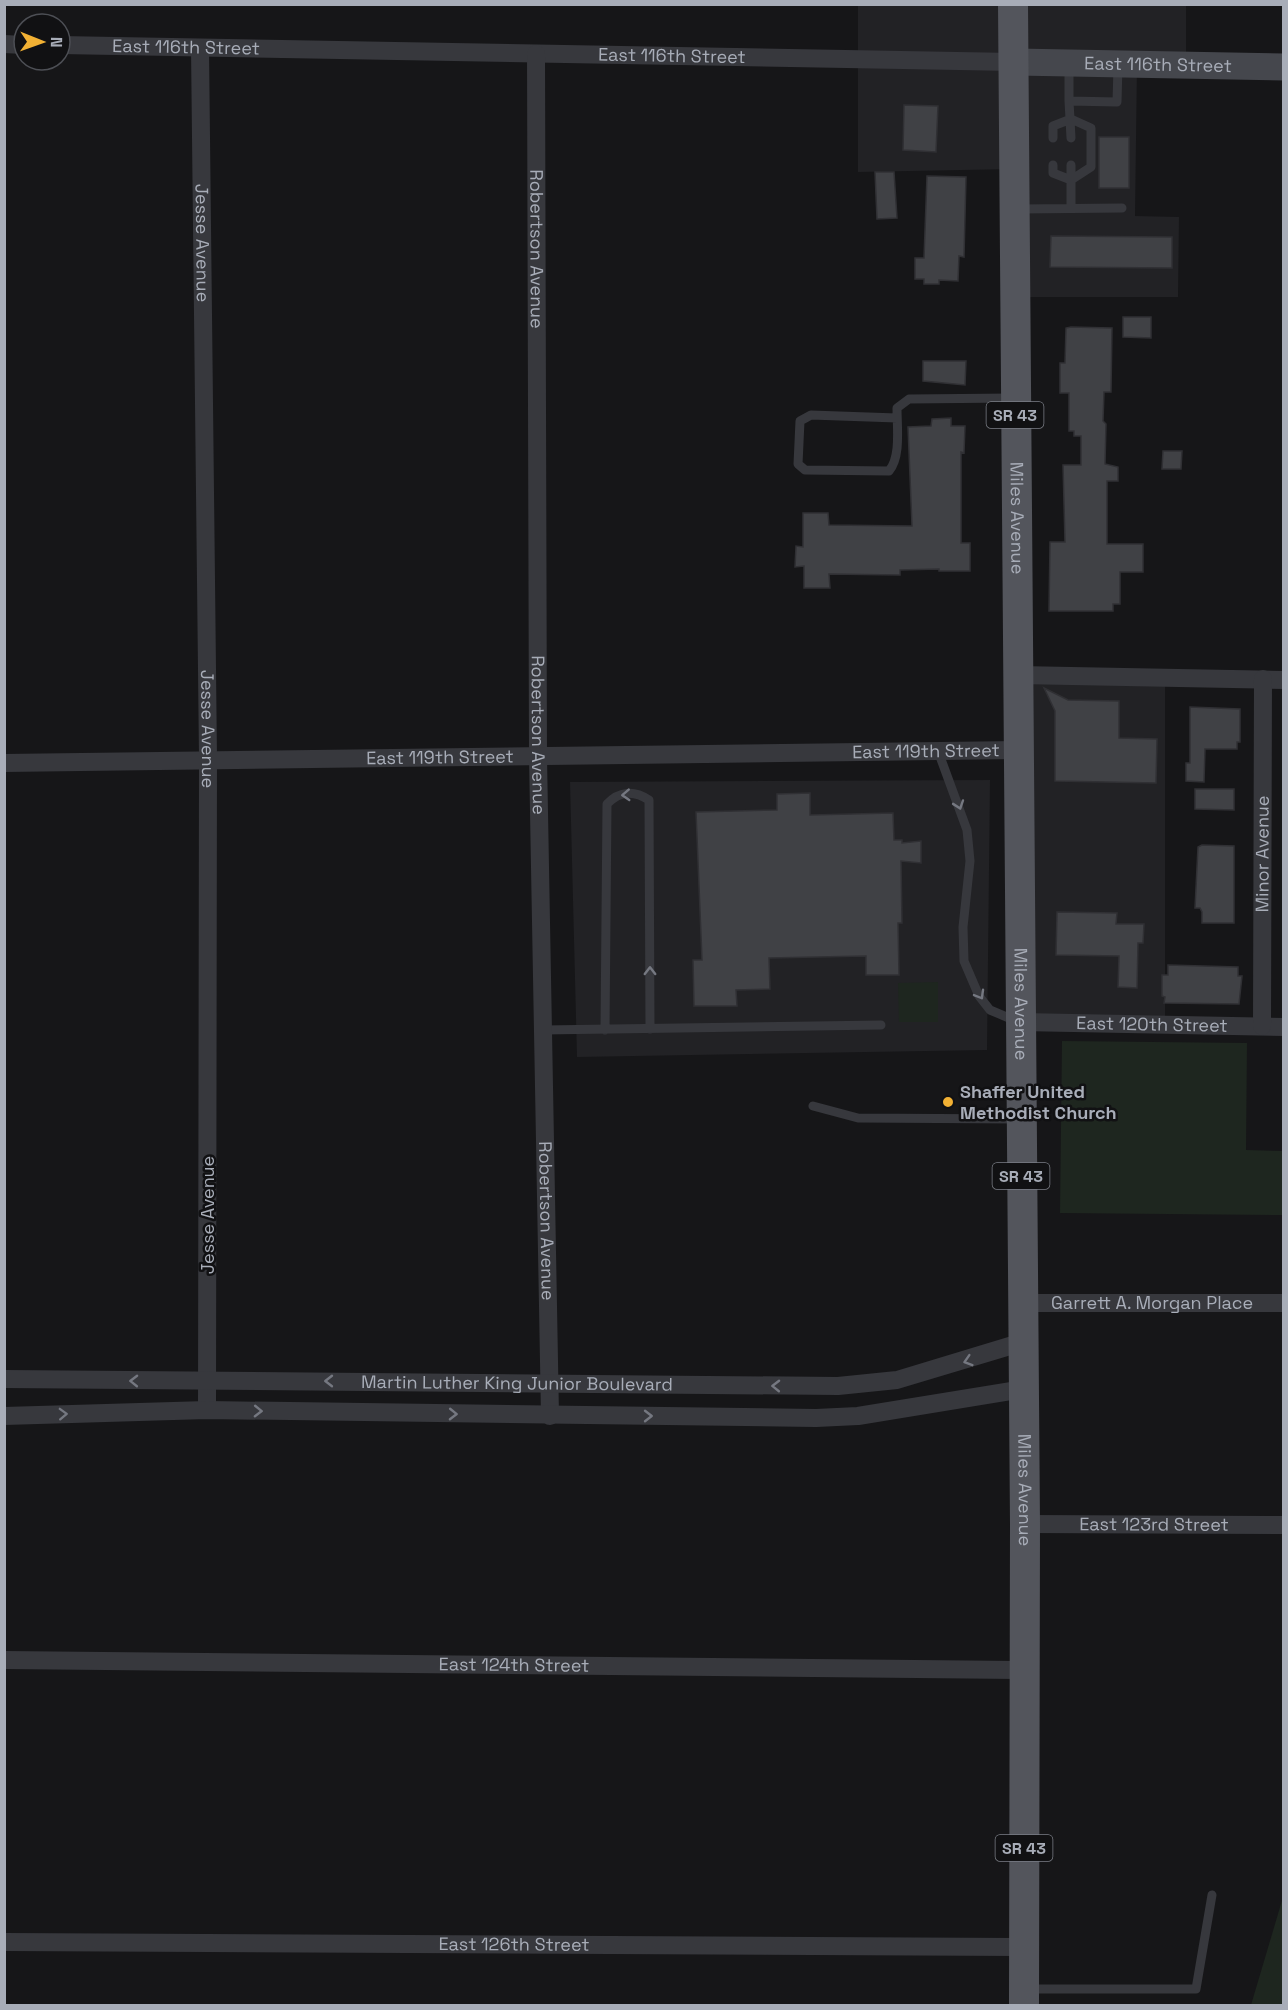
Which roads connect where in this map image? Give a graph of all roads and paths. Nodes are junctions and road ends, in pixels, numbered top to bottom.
1 (1013, 4) edge
2 (72, 45) edge
3 (200, 48) junction
4 (536, 54) junction
5 (1014, 62) junction
6 (1069, 63) junction
7 (1118, 64) junction
8 (1284, 67) edge
9 (1069, 101) junction
10 (1071, 119) junction
11 (1053, 138) dead end
12 (1071, 138) dead end
13 (1053, 165) dead end
14 (1071, 165) dead end
15 (1071, 180) junction
16 (1071, 207) junction
17 (1122, 208) dead end
18 (1014, 209) junction
19 (1015, 398) junction
20 (897, 418) junction
21 (1018, 675) junction
22 (1263, 679) junction
23 (1284, 680) edge
24 (1019, 750) junction
25 (938, 751) junction
26 (538, 757) junction
27 (208, 758) junction
28 (4, 763) edge
29 (1020, 1022) junction
30 (881, 1025) dead end
31 (1262, 1026) junction
32 (1284, 1027) edge
33 (650, 1029) junction
34 (543, 1030) junction
35 (605, 1030) junction
36 (813, 1106) dead end
37 (1021, 1119) junction
38 (1022, 1303) junction
39 (1284, 1303) edge
40 (1023, 1342) junction
41 (4, 1379) edge
42 (207, 1382) junction
43 (550, 1383) junction
44 (1024, 1389) junction
45 (207, 1410) junction
46 (4, 1416) edge
47 (550, 1416) junction
48 (1025, 1524) junction
49 (1284, 1525) edge
50 (4, 1660) edge
51 (1025, 1670) junction
52 (1212, 1895) dead end
53 (4, 1942) edge
54 (1024, 1947) junction
55 (1024, 1997) edge

1 - 5 main road, Miles Avenue / SR 43
2 - 3 street, East 116th Street
3 - 4 street, East 116th Street
3 - 27 street, Jesse Avenue
4 - 5 street, East 116th Street
4 - 26 street, Robertson Avenue
5 - 6 main road, East 116th Street
5 - 18 main road, Miles Avenue / SR 43
6 - 7 main road, East 116th Street
6 - 9 lane
7 - 8 main road, East 116th Street
7 - 9 lane
9 - 10 lane
10 - 11 lane
10 - 12 lane
10 - 15 lane
13 - 15 lane
14 - 15 lane
15 - 16 lane
16 - 17 lane
16 - 18 lane
18 - 19 main road, Miles Avenue / SR 43
19 - 20 lane
19 - 21 main road, Miles Avenue / SR 43
20 - 20 lane
21 - 22 street
21 - 24 main road, Miles Avenue / SR 43
22 - 23 street
22 - 31 street, Minor Avenue
24 - 25 street, East 119th Street
24 - 29 main road, Miles Avenue / SR 43
25 - 26 street, East 119th Street
25 -> 29 lane
26 - 27 street, East 119th Street
26 - 34 street, Robertson Avenue
27 - 28 street, East 119th Street
27 - 42 street, Jesse Avenue
29 - 31 street, East 120th Street
29 - 37 main road, Miles Avenue / SR 43
30 - 33 lane
31 - 32 street, East 120th Street
33 - 35 lane
33 -> 35 lane
34 - 35 lane
34 - 43 street, Robertson Avenue
36 - 37 lane
37 - 38 main road, Miles Avenue / SR 43
38 - 39 street, Garrett A. Morgan Place
38 - 40 main road, Miles Avenue / SR 43
40 -> 43 street, Martin Luther King Junior Boulevard
40 - 44 main road, Miles Avenue / SR 43
42 -> 41 street, Martin Luther King Junior Boulevard
43 -> 42 street, Martin Luther King Junior Boulevard
42 - 45 street, Jesse Avenue
43 - 47 street, Robertson Avenue
47 -> 44 street, Martin Luther King Junior Boulevard
44 - 48 main road, Miles Avenue / SR 43
46 -> 45 street, Martin Luther King Junior Boulevard
45 -> 47 street, Martin Luther King Junior Boulevard
48 - 49 street, East 123rd Street
48 - 51 main road, Miles Avenue / SR 43
50 - 51 street, East 124th Street
51 - 54 main road, Miles Avenue / SR 43
52 - 55 lane
53 - 54 street, East 126th Street
54 - 55 main road, Miles Avenue / SR 43

